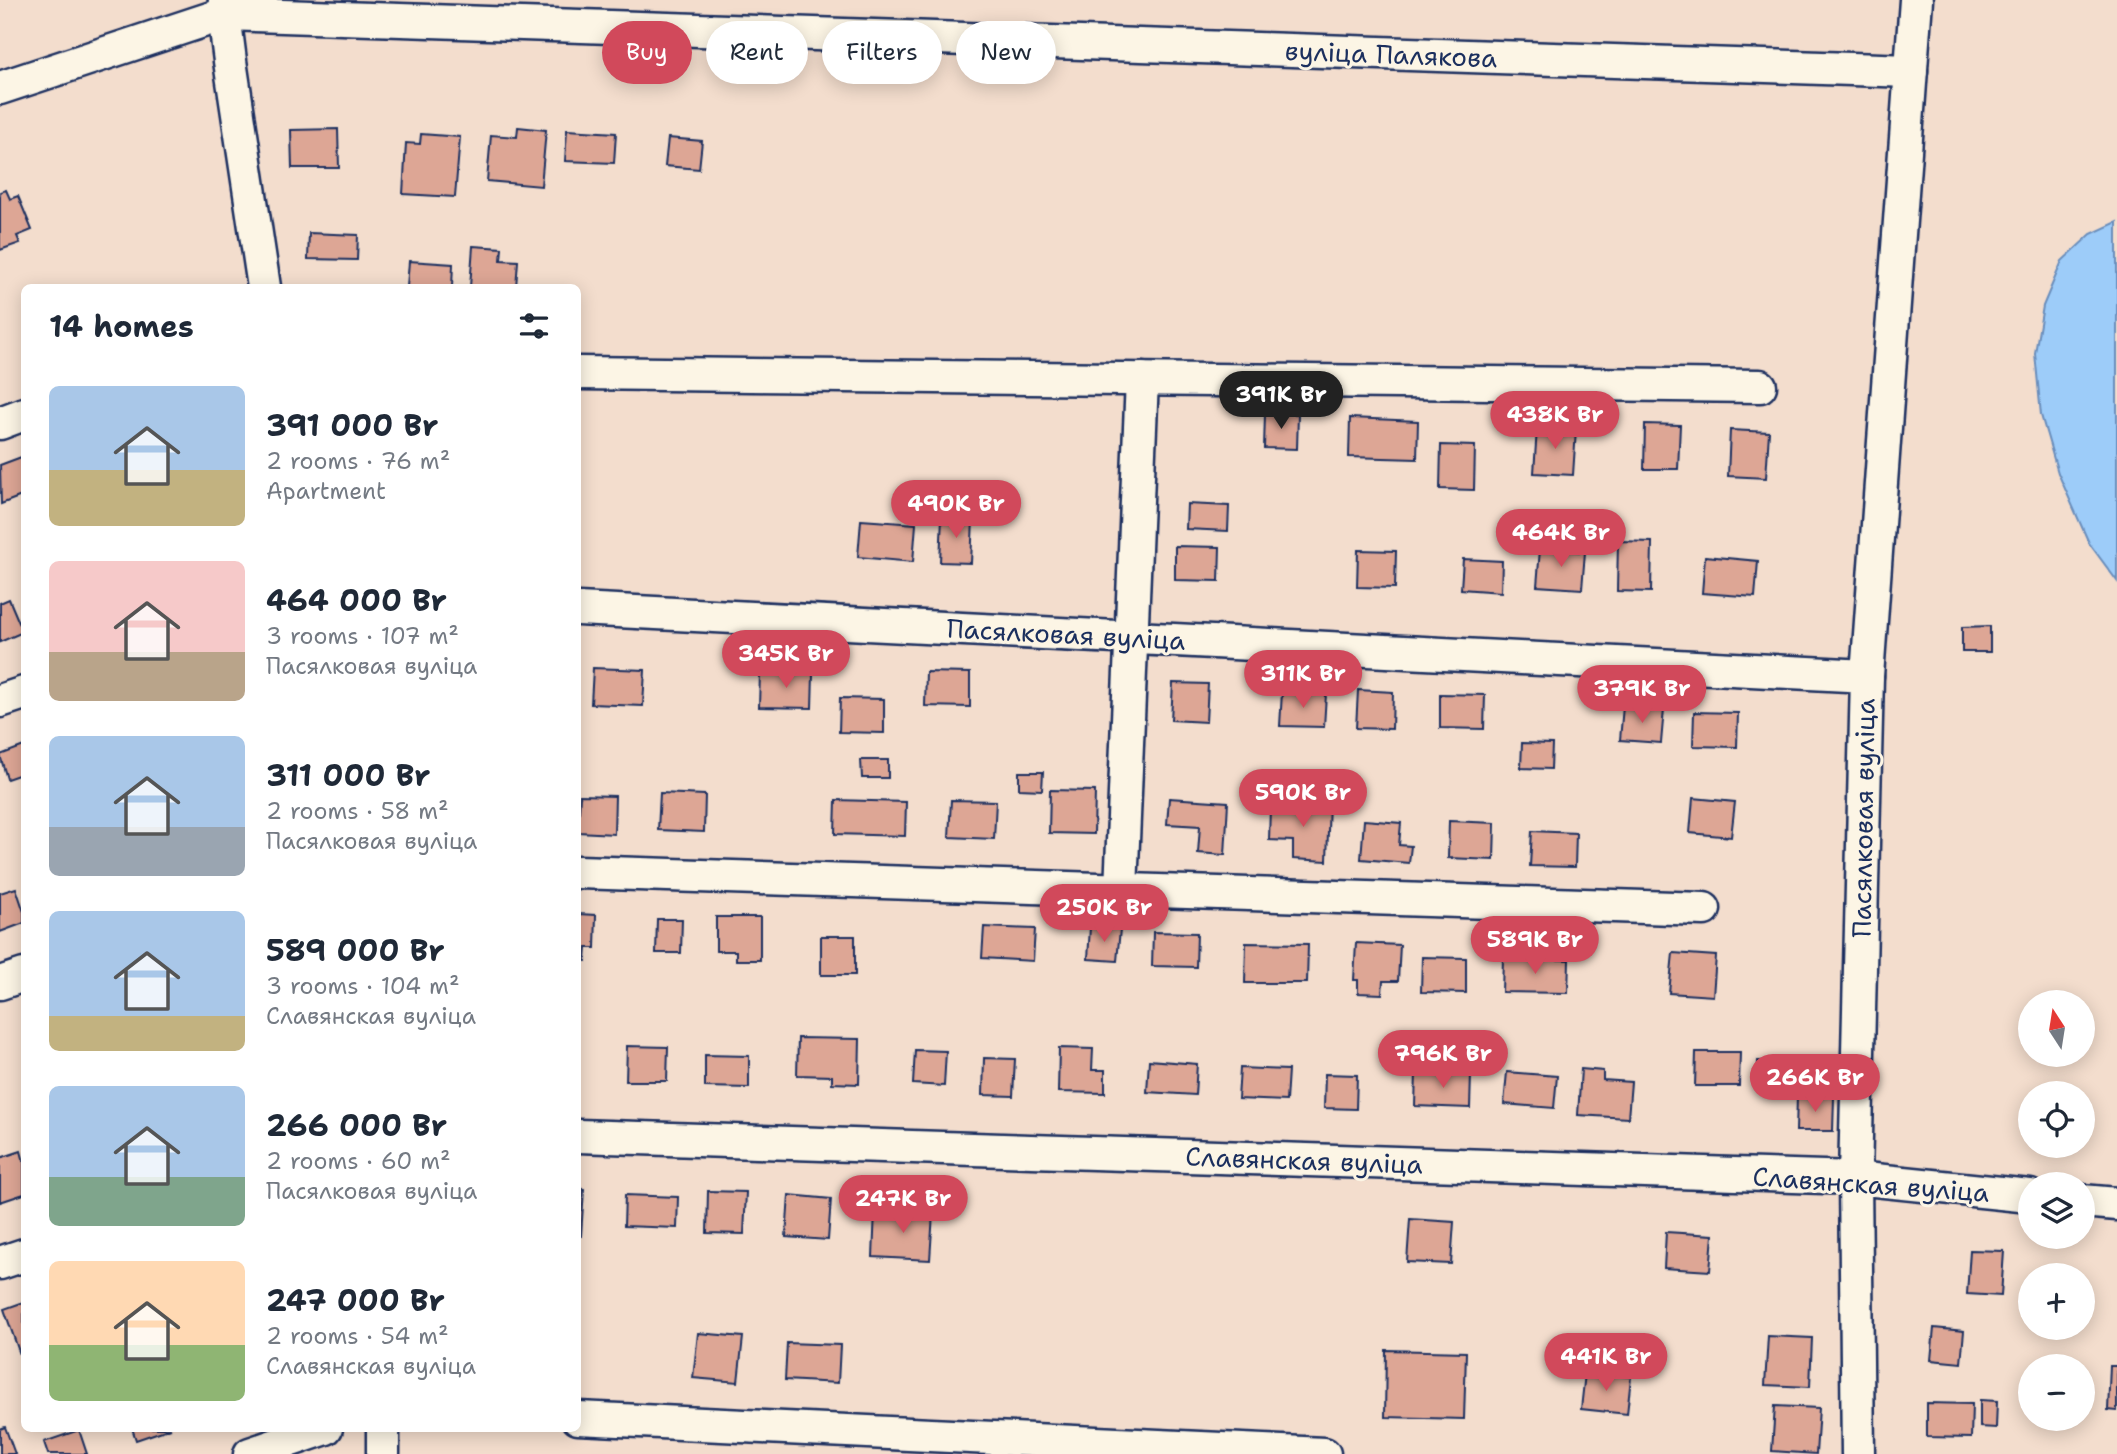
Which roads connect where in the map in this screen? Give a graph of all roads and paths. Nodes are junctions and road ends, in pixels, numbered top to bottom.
1 (1916, 0) edge
2 (225, 7) edge
3 (1911, 71) junction
4 (0, 88) edge
5 (264, 284) edge
6 (581, 373) edge
7 (1142, 379) junction
8 (1760, 386) dead end
9 (21, 415) edge
10 (0, 423) edge
11 (581, 608) edge
12 (1130, 637) junction
13 (1867, 676) junction
14 (21, 694) edge
15 (0, 701) edge
16 (581, 872) edge
17 (1121, 890) junction
18 (1704, 909) dead end
19 (21, 976) edge
20 (0, 983) edge
21 (581, 1136) edge
22 (1855, 1178) junction
23 (2018, 1195) edge
24 (2095, 1202) edge
25 (2117, 1204) edge
26 (21, 1256) edge
27 (0, 1263) edge
28 (581, 1418) edge
29 (314, 1432) edge
30 (383, 1432) edge
31 (250, 1454) edge
32 (383, 1454) edge
33 (1324, 1454) edge
34 (1858, 1454) edge

1 - 3 street
2 - 3 street, вуліца Палякова
2 - 4 street, вуліца Палякова
2 - 5 street
3 - 13 street
6 - 7 street
7 - 8 street
7 - 12 street
9 - 10 street
11 - 12 street, Пасялковая вуліца
12 - 13 street, Пасялковая вуліца
12 - 17 street
13 - 22 street, Пасялковая вуліца
14 - 15 street
16 - 17 street
17 - 18 street
19 - 20 street
21 - 22 street, Славянская вуліца
22 - 23 street, Славянская вуліца
22 - 34 street, Пасялковая вуліца
24 - 25 street
26 - 27 street
28 - 33 street
29 - 31 street
30 - 32 street

